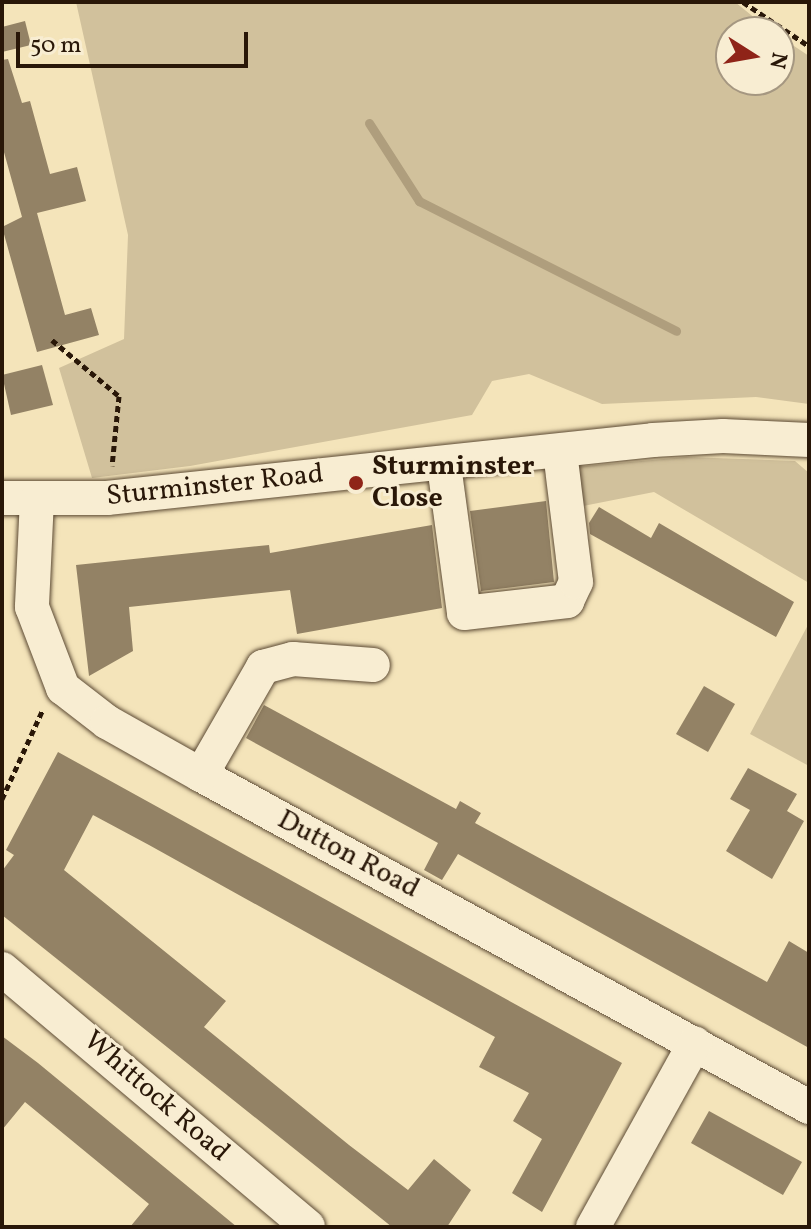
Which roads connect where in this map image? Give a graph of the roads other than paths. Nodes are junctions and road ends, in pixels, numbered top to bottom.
1 (809, 440) edge
2 (560, 451) junction
3 (444, 465) junction
4 (2, 498) edge
5 (37, 499) junction
6 (373, 665) dead end
7 (201, 775) junction
8 (2, 969) edge
9 (695, 1043) junction
10 (809, 1107) edge
11 (308, 1227) edge
12 (593, 1227) edge

1 - 2 street, Sturminster Road
2 - 3 street, Sturminster Road
2 - 3 street
3 - 5 street, Sturminster Road
4 - 5 street, Sturminster Road
5 - 7 street, Dutton Road
6 - 7 street
7 - 9 street, Dutton Road
8 - 11 street, Whittock Road
9 - 10 street, Dutton Road
9 - 12 street

